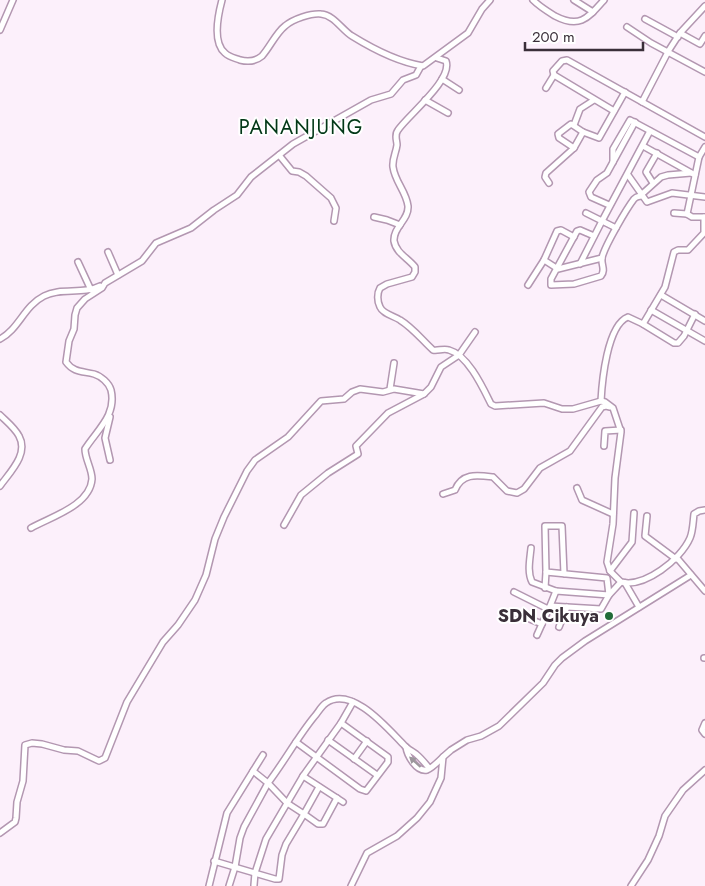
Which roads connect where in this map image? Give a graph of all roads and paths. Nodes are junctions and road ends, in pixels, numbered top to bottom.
1 (13, 0) edge
2 (222, 0) edge
3 (490, 0) edge
4 (533, 0) edge
5 (574, 0) edge
6 (604, 0) edge
7 (705, 6) edge
8 (593, 12) junction
9 (645, 19) dead end
10 (627, 27) dead end
11 (0, 30) edge
12 (679, 35) junction
13 (705, 36) edge
14 (703, 45) edge
15 (668, 52) junction
16 (437, 58) junction
17 (421, 66) junction
18 (705, 72) edge
19 (554, 75) junction
20 (442, 79) junction
21 (546, 88) dead end
22 (459, 90) dead end
23 (625, 92) junction
24 (425, 100) junction
25 (594, 100) junction
26 (642, 102) junction
27 (614, 111) junction
28 (448, 113) dead end
29 (574, 125) junction
30 (650, 131) junction
31 (583, 132) junction
32 (705, 137) edge
33 (642, 146) junction
34 (705, 147) edge
35 (574, 148) junction
36 (657, 153) junction
37 (279, 155) junction
38 (699, 157) junction
39 (693, 174) junction
40 (628, 176) junction
41 (549, 183) dead end
42 (654, 183) junction
43 (641, 195) junction
44 (691, 195) junction
45 (705, 197) edge
46 (610, 205) junction
47 (586, 213) dead end
48 (674, 214) dead end
49 (687, 214) junction
50 (374, 217) dead end
51 (704, 217) edge
52 (334, 221) dead end
53 (602, 221) junction
54 (400, 225) junction
55 (616, 228) junction
56 (704, 233) edge
57 (594, 236) junction
58 (574, 237) junction
59 (108, 252) dead end
60 (602, 258) junction
61 (544, 260) junction
62 (78, 262) dead end
63 (580, 264) junction
64 (558, 268) junction
65 (118, 275) junction
66 (105, 283) junction
67 (528, 285) dead end
68 (91, 290) junction
69 (660, 295) junction
70 (651, 310) junction
71 (695, 314) junction
72 (705, 320) edge
73 (643, 324) junction
74 (687, 331) junction
75 (475, 332) dead end
76 (0, 339) edge
77 (705, 341) edge
78 (459, 355) junction
79 (394, 363) dead end
80 (390, 389) junction
81 (424, 394) junction
82 (601, 401) junction
83 (613, 408) junction
84 (111, 412) junction
85 (0, 415) edge
86 (621, 430) junction
87 (604, 446) dead end
88 (110, 460) dead end
89 (0, 486) edge
90 (577, 488) dead end
91 (443, 494) dead end
92 (705, 510) edge
93 (634, 513) dead end
94 (613, 514) junction
95 (647, 516) dead end
96 (284, 525) dead end
97 (31, 528) dead end
98 (531, 548) dead end
99 (677, 558) junction
100 (610, 571) junction
101 (546, 572) junction
102 (564, 574) junction
103 (691, 575) junction
104 (623, 583) junction
105 (545, 588) junction
106 (556, 591) junction
107 (514, 592) dead end
108 (705, 592) edge
109 (609, 595) junction
110 (549, 607) junction
111 (567, 607) junction
112 (639, 607) junction
113 (515, 614) dead end
114 (542, 624) junction
115 (559, 627) dead end
116 (537, 635) dead end
117 (353, 702) junction
118 (341, 723) junction
119 (705, 723) edge
120 (705, 734) edge
121 (328, 740) junction
122 (296, 742) junction
123 (367, 742) junction
124 (263, 755) dead end
125 (316, 756) junction
126 (443, 758) junction
127 (354, 759) junction
128 (253, 770) junction
129 (705, 770) edge
130 (303, 776) junction
131 (377, 776) junction
132 (268, 783) junction
133 (319, 787) junction
134 (337, 798) junction
135 (342, 802) dead end
136 (287, 804) junction
137 (304, 814) junction
138 (0, 833) edge
139 (214, 861) junction
140 (235, 867) junction
141 (255, 873) junction
142 (254, 885) edge
143 (208, 886) edge
144 (229, 886) edge
145 (351, 886) edge
146 (631, 886) edge

1 - 11 street
2 - 17 street
3 - 16 street
4 - 8 street
5 - 8 street
6 - 8 street
7 - 12 street
9 - 12 street
10 - 15 street
12 - 14 street
12 - 15 street
13 - 14 street
15 - 18 street
15 - 26 street
16 - 17 street
16 - 20 street
17 - 37 street
19 - 21 street
19 - 23 street
19 - 25 street
20 - 22 street
20 - 24 street
23 - 26 street
23 - 27 street
24 - 28 street
24 - 54 street
25 - 27 street
25 - 29 street
26 - 32 street
27 - 31 street
29 - 31 street
29 - 35 street
30 - 33 street
30 - 38 street
30 - 46 street
31 - 35 street
33 - 36 street
33 - 40 street
34 - 38 street
35 - 41 street
36 - 39 street
36 - 42 street
37 - 52 street
37 - 65 street
38 - 39 street
39 - 42 street
39 - 44 street
40 - 43 street
40 - 46 street
42 - 43 street
43 - 44 street
43 - 55 street
44 - 45 street
44 - 49 street
46 - 53 street
47 - 53 street
48 - 49 street
49 - 51 street
50 - 54 street
51 - 56 street
53 - 55 street
53 - 57 street
54 - 78 street
55 - 60 street
56 - 69 street
57 - 58 street
57 - 63 street
58 - 61 street
58 - 64 street
59 - 65 street
60 - 63 street
60 - 64 street
61 - 64 street
61 - 67 street
62 - 68 street
63 - 64 street
65 - 66 street
66 - 68 street
66 - 84 street
68 - 76 street
69 - 70 street
69 - 71 street
70 - 73 street
70 - 74 street
71 - 72 street
71 - 74 street
73 - 74 street
73 - 82 street
74 - 77 street
75 - 78 street
78 - 81 street
78 - 82 street
79 - 80 street
80 - 81 street
80 - 138 street
81 - 96 street
82 - 83 street
83 - 86 street
83 - 91 street
84 - 88 street
84 - 97 street
85 - 89 street
86 - 87 street
86 - 94 street
90 - 94 street
92 - 99 street
93 - 100 street
94 - 100 street
95 - 99 street
98 - 105 street
99 - 103 street
99 - 104 street
100 - 104 street
101 - 102 street
101 - 102 street
101 - 105 street
102 - 109 street
103 - 108 street
103 - 112 street
104 - 109 street
104 - 112 street
105 - 106 street
106 - 109 street
106 - 110 street
107 - 110 street
109 - 111 street
110 - 111 street
110 - 114 street
111 - 115 street
112 - 126 street
113 - 114 street
114 - 116 street
117 - 118 street
117 - 122 street
117 - 126 street
118 - 121 street
118 - 123 street
119 - 120 street
121 - 125 street
121 - 127 street
122 - 125 street
122 - 132 street
123 - 127 street
123 - 131 street
124 - 128 street
125 - 130 street
125 - 131 street
126 - 145 street
127 - 131 street
128 - 132 street
128 - 139 street
129 - 146 street
130 - 133 street
130 - 136 street
132 - 136 street
132 - 140 street
133 - 134 street
133 - 137 street
134 - 135 street
134 - 137 street
136 - 137 street
136 - 141 street
137 - 141 street
139 - 140 street
139 - 143 street
140 - 141 street
140 - 144 street
141 - 142 street

